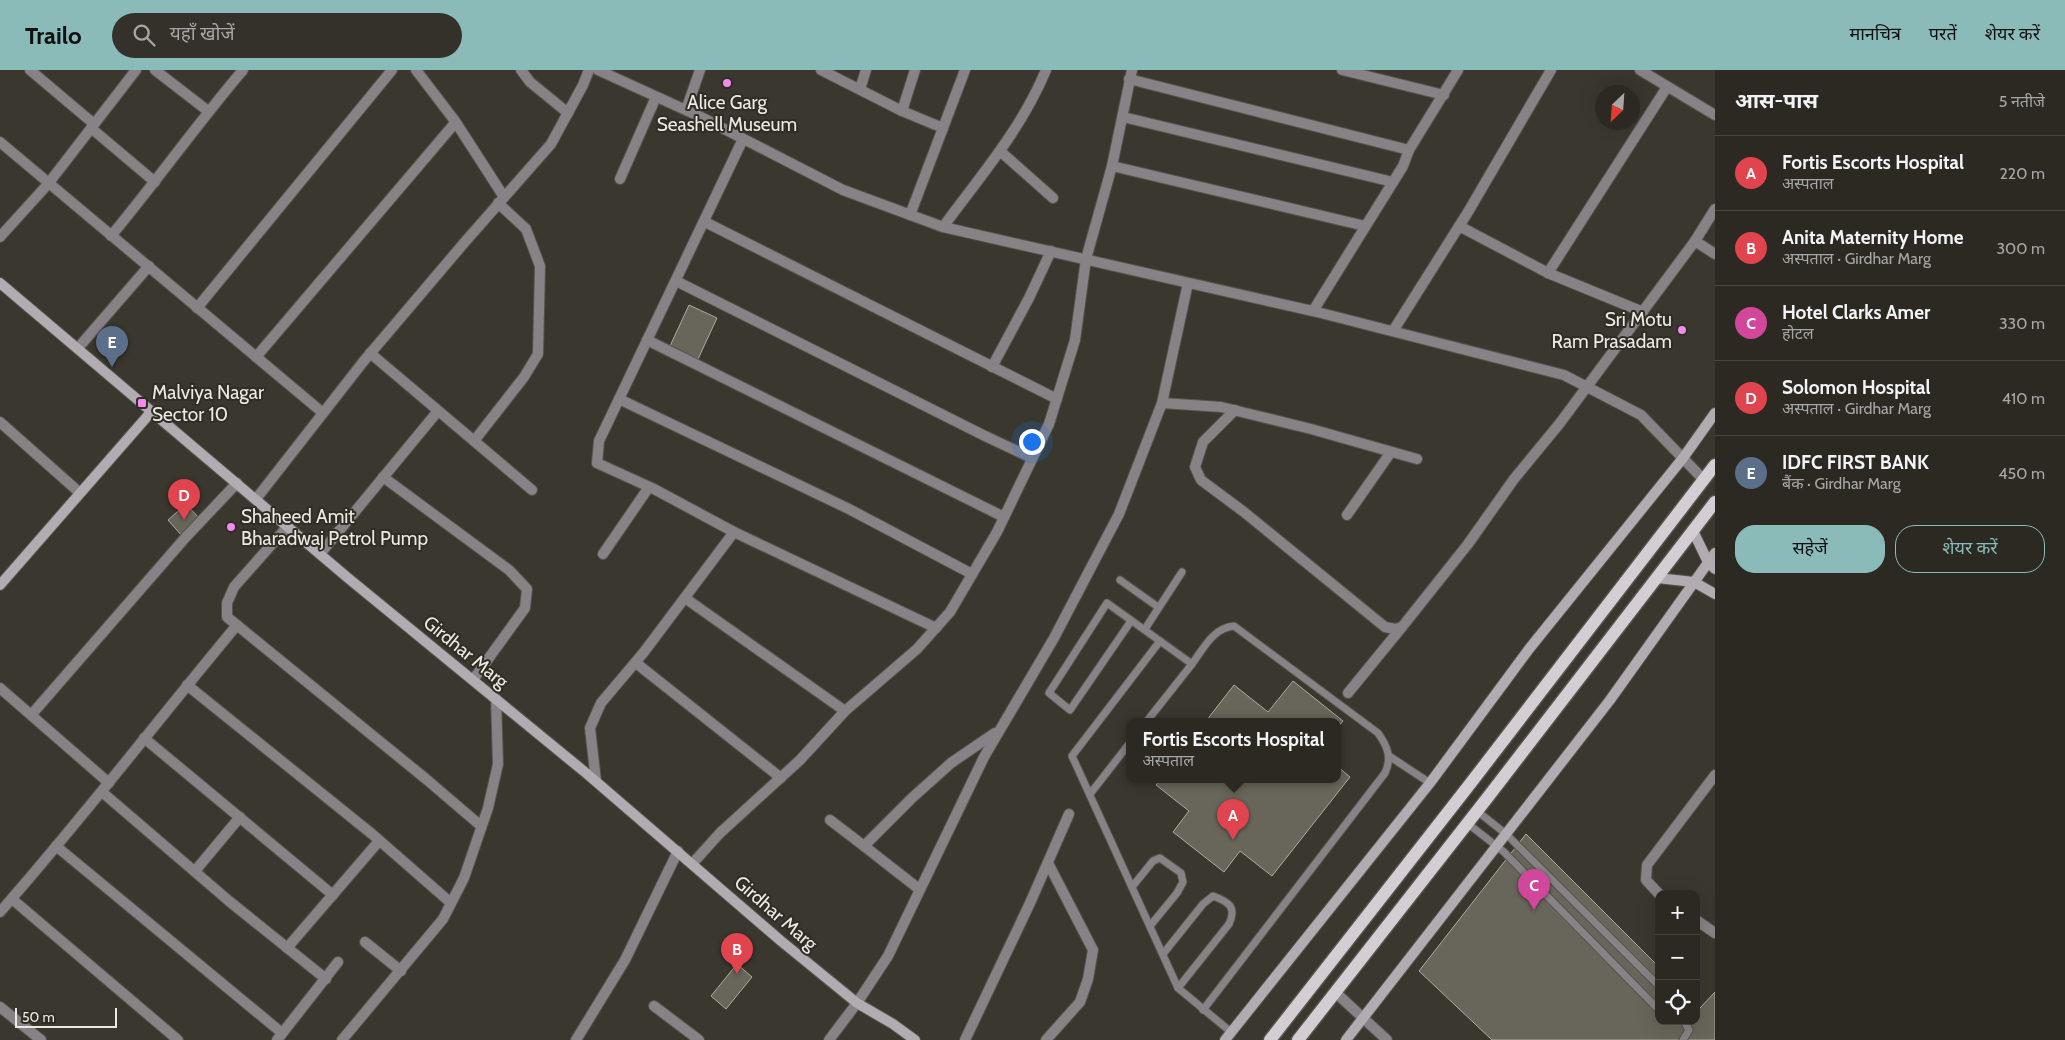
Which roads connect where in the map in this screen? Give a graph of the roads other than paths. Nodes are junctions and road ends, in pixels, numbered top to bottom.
1 (30, 70) edge
2 (136, 70) edge
3 (154, 70) edge
4 (243, 70) edge
5 (392, 70) edge
6 (416, 70) edge
7 (520, 70) edge
8 (589, 70) edge
9 (598, 70) edge
10 (700, 70) edge
11 (821, 70) edge
12 (866, 70) edge
13 (915, 70) edge
14 (965, 70) edge
15 (1046, 70) edge
16 (1342, 70) edge
17 (1458, 70) edge
18 (1551, 70) edge
19 (1640, 70) edge
20 (1130, 74) edge
21 (1667, 87) junction
22 (860, 89) junction
23 (1444, 95) junction
24 (656, 97) junction
25 (686, 110) junction
26 (208, 111) junction
27 (902, 111) junction
28 (568, 113) junction
29 (1715, 116) edge
30 (1123, 117) junction
31 (455, 124) junction
32 (92, 126) junction
33 (944, 128) junction
34 (743, 139) junction
35 (0, 142) edge
36 (1409, 150) junction
37 (1000, 151) junction
38 (1112, 166) junction
39 (620, 179) dead end
40 (156, 182) junction
41 (1393, 182) junction
42 (48, 184) junction
43 (1053, 198) dead end
44 (501, 200) junction
45 (1715, 209) edge
46 (910, 215) junction
47 (704, 222) junction
48 (1365, 226) junction
49 (1459, 226) junction
50 (943, 227) junction
51 (111, 236) junction
52 (0, 237) edge
53 (1696, 241) junction
54 (1051, 251) junction
55 (1715, 254) edge
56 (1086, 259) junction
57 (149, 266) junction
58 (1548, 273) junction
59 (676, 281) junction
60 (0, 283) edge
61 (1188, 283) junction
62 (197, 308) junction
63 (1313, 311) junction
64 (1643, 312) junction
65 (1393, 331) junction
66 (647, 340) junction
67 (78, 348) junction
68 (370, 353) junction
69 (256, 357) junction
70 (992, 367) junction
71 (1586, 386) junction
72 (619, 399) junction
73 (1057, 399) junction
74 (1162, 403) junction
75 (1235, 410) junction
76 (152, 411) junction
77 (438, 411) junction
78 (323, 413) junction
79 (1715, 413) edge
80 (0, 422) edge
81 (474, 441) junction
82 (1391, 452) junction
83 (1032, 458) junction
84 (1683, 458) junction
85 (1416, 459) dead end
86 (1715, 465) edge
87 (383, 477) junction
88 (1704, 480) junction
89 (238, 484) junction
90 (649, 487) junction
91 (532, 490) dead end
92 (80, 494) junction
93 (256, 499) junction
94 (1715, 502) edge
95 (1346, 514) dead end
96 (1004, 517) junction
97 (288, 526) junction
98 (1693, 531) junction
99 (734, 532) junction
100 (1715, 553) edge
101 (320, 554) junction
102 (602, 554) dead end
103 (1712, 565) edge
104 (1182, 572) dead end
105 (972, 574) junction
106 (1657, 578) junction
107 (1120, 580) dead end
108 (1694, 582) junction
109 (0, 584) edge
110 (1715, 594) edge
111 (685, 598) junction
112 (1158, 608) junction
113 (1131, 621) junction
114 (237, 625) junction
115 (1402, 627) junction
116 (936, 628) junction
117 (1145, 629) junction
118 (1160, 641) junction
119 (636, 663) junction
120 (1192, 664) junction
121 (473, 680) junction
122 (186, 685) junction
123 (0, 688) edge
124 (1348, 693) dead end
125 (496, 699) junction
126 (845, 710) junction
127 (32, 714) junction
128 (1149, 718) edge
129 (999, 731) junction
130 (144, 738) junction
131 (1126, 748) edge
132 (1389, 756) junction
133 (1715, 775) edge
134 (780, 778) junction
135 (596, 781) junction
136 (109, 783) junction
137 (1430, 783) junction
138 (102, 792) junction
139 (1090, 794) junction
140 (1477, 811) junction
141 (1069, 814) dead end
142 (240, 817) junction
143 (830, 820) dead end
144 (1467, 823) junction
145 (481, 826) junction
146 (1506, 834) junction
147 (379, 841) junction
148 (1497, 845) junction
149 (56, 846) junction
150 (864, 846) junction
151 (678, 851) junction
152 (1048, 863) junction
153 (692, 864) junction
154 (195, 871) junction
155 (1132, 887) junction
156 (919, 889) junction
157 (1655, 890) edge
158 (333, 895) junction
159 (12, 899) junction
160 (451, 903) junction
161 (0, 912) edge
162 (1700, 923) edge
163 (1150, 926) junction
164 (1715, 933) edge
165 (366, 942) dead end
166 (287, 948) junction
167 (1163, 954) junction
168 (338, 962) dead end
169 (401, 970) junction
170 (326, 979) junction
171 (1655, 982) edge
172 (1178, 988) junction
173 (1335, 992) junction
174 (857, 1004) junction
175 (654, 1006) dead end
176 (1655, 1006) edge
177 (0, 1007) edge
178 (1203, 1010) junction
179 (1363, 1018) junction
180 (1686, 1025) edge
181 (280, 1036) edge
182 (1228, 1036) edge
183 (41, 1040) edge
184 (178, 1040) edge
185 (342, 1040) edge
186 (576, 1040) edge
187 (699, 1040) edge
188 (829, 1040) edge
189 (915, 1040) edge
190 (965, 1040) edge
191 (1046, 1040) edge
192 (1270, 1040) edge
193 (1298, 1040) edge
194 (1346, 1040) edge
195 (1387, 1040) edge
196 (1683, 1040) edge

1 - 32 street
2 - 32 street
3 - 26 street
4 - 26 street
5 - 62 street
6 - 31 street
7 - 28 street
8 - 28 street
9 - 24 street
10 - 25 street
11 - 22 street
12 - 22 street
13 - 27 street
14 - 33 street
15 - 37 street
16 - 23 street
17 - 23 street
18 - 49 street
19 - 21 street
20 - 30 street
20 - 36 street
21 - 29 street
21 - 58 street
22 - 27 street
23 - 36 street
24 - 25 street
24 - 39 street
25 - 34 street
26 - 40 street
27 - 33 street
28 - 44 street
30 - 38 street
30 - 41 street
31 - 44 street
31 - 69 street
32 - 40 street
32 - 42 street
33 - 46 street
34 - 46 street
34 - 47 street
35 - 42 street
36 - 41 street
37 - 43 street
37 - 50 street
38 - 48 street
38 - 56 street
40 - 51 street
41 - 48 street
42 - 51 street
42 - 52 street
44 - 68 street
44 - 81 street
45 - 53 street
46 - 50 street
47 - 59 street
47 - 70 street
48 - 63 street
49 - 58 street
49 - 65 street
50 - 54 street
51 - 57 street
53 - 55 street
53 - 64 street
54 - 56 street
54 - 70 street
56 - 61 street
56 - 73 street
57 - 62 street
57 - 67 street
58 - 64 street
59 - 66 street
59 - 83 street
60 - 67 street, Girdhar Marg
61 - 63 street
61 - 74 street
62 - 69 street
63 - 65 street
64 - 71 street
65 - 71 street
66 - 72 street
66 - 96 street
67 - 76 street, Girdhar Marg
68 - 77 street
68 - 78 street
69 - 78 street
70 - 73 street
71 - 84 street
71 - 115 street
72 - 90 street
72 - 105 street
73 - 83 street
74 - 75 street
74 - 129 street
75 - 82 street
75 - 115 street
76 - 89 street, Girdhar Marg
76 - 92 street
77 - 81 street
77 - 87 street
78 - 93 street
79 - 84 street
80 - 92 street
81 - 91 street
82 - 85 street
82 - 95 street
83 - 96 street
84 - 88 street
84 - 137 street
86 - 88 main road
87 - 101 street
87 - 121 street
88 - 192 main road
89 - 93 street, Girdhar Marg
89 - 127 street
90 - 99 street
90 - 102 street
92 - 109 street
93 - 97 street, Girdhar Marg
94 - 98 main road
96 - 105 street
97 - 101 street, Girdhar Marg
97 - 114 street
98 - 103 street
98 - 106 main road
99 - 111 street
99 - 116 street
100 - 103 street
101 - 121 street, Girdhar Marg
103 - 108 street
104 - 112 lane
105 - 116 street
106 - 108 street
106 - 140 main road
107 - 112 lane
108 - 110 street
108 - 146 street
111 - 119 street
111 - 126 street
112 - 117 lane
113 - 113 lane
113 - 117 lane
114 - 122 street
114 - 145 street
115 - 124 street
116 - 126 street
117 - 118 lane
118 - 120 lane
118 - 139 lane
119 - 134 street
119 - 135 street
120 - 128 lane
120 - 132 lane
121 - 125 street, Girdhar Marg
122 - 130 street
122 - 147 street
123 - 127 street
125 - 135 street, Girdhar Marg
125 - 145 street
126 - 134 street
127 - 136 street
129 - 150 street
129 - 156 street
130 - 136 street
130 - 142 street
131 - 139 lane
132 - 137 lane
132 - 178 lane
133 - 157 street
134 - 153 street
135 - 151 street, Girdhar Marg
136 - 138 street
137 - 182 street
138 - 149 street
138 - 154 street
139 - 155 lane
140 - 144 main road
140 - 146 lane
141 - 152 street
142 - 154 street
142 - 158 street
143 - 150 street
144 - 148 lane
144 - 173 main road
145 - 160 street
146 - 148 street
146 - 171 lane
147 - 158 street
147 - 160 street
148 - 176 lane
148 - 179 street
149 - 159 street
149 - 181 street
150 - 156 street
151 - 153 street, Girdhar Marg
151 - 186 street
152 - 190 street
152 - 191 street
153 - 174 street, Girdhar Marg
154 - 166 street
155 - 163 lane
155 - 163 lane
156 - 174 street
158 - 166 street
159 - 161 street
159 - 184 street
160 - 169 street
162 - 164 street
163 - 167 lane
165 - 169 street
166 - 170 street
167 - 172 lane
167 - 172 lane
168 - 170 street
169 - 185 street
170 - 181 street
172 - 178 lane
173 - 179 street
173 - 193 main road
174 - 188 street
174 - 189 street, Girdhar Marg
175 - 187 street
177 - 183 street
178 - 182 lane
179 - 194 street
179 - 195 street
180 - 196 lane

